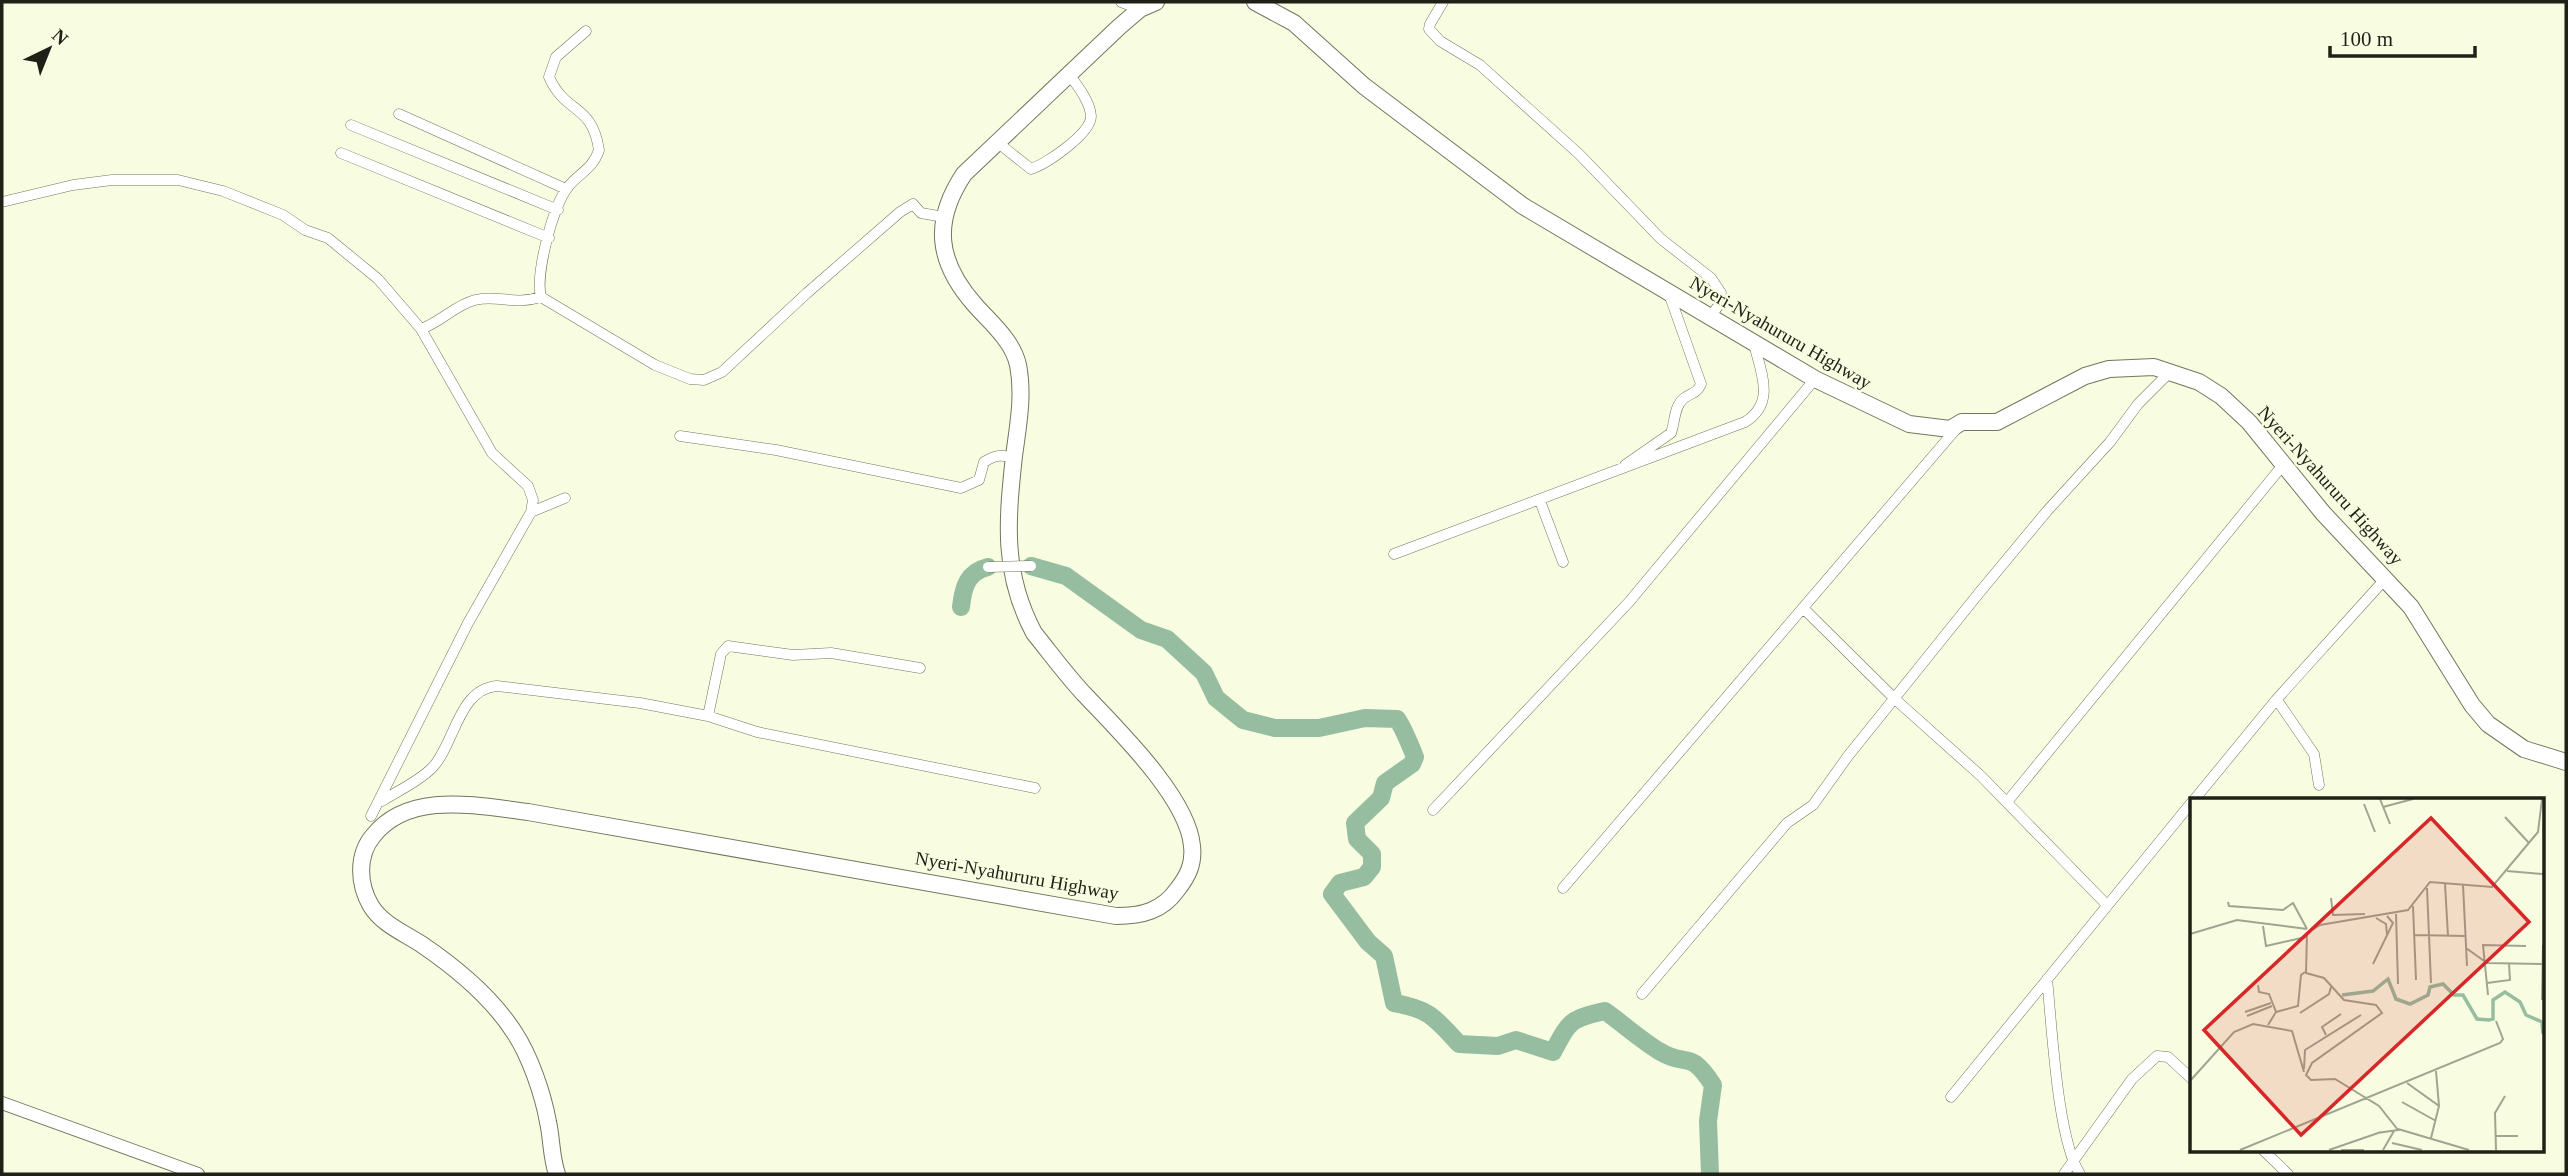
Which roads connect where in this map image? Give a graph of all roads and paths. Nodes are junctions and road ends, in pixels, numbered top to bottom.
1 (1121, 2) edge
2 (1156, 2) edge
3 (1255, 2) edge
4 (1443, 2) edge
5 (1140, 9) junction
6 (586, 31) dead end
7 (1068, 73) junction
8 (400, 114) dead end
9 (351, 125) dead end
10 (997, 142) junction
11 (341, 153) dead end
12 (566, 189) junction
13 (2, 202) edge
14 (558, 210) junction
15 (944, 217) junction
16 (549, 238) junction
17 (1667, 291) junction
18 (541, 296) junction
19 (1711, 316) junction
20 (421, 329) junction
21 (1752, 340) junction
22 (2171, 371) junction
23 (1815, 379) junction
24 (1962, 422) junction
25 (680, 436) dead end
26 (1014, 457) junction
27 (2283, 465) junction
28 (1611, 474) junction
29 (565, 498) dead end
30 (1540, 501) junction
31 (531, 512) junction
32 (1394, 554) dead end
33 (1563, 562) dead end
34 (988, 566) dead end
35 (1031, 566) dead end
36 (2386, 578) junction
37 (1804, 609) junction
38 (920, 668) dead end
39 (1896, 699) junction
40 (2277, 700) junction
41 (708, 716) junction
42 (2566, 762) edge
43 (2319, 785) dead end
44 (1035, 788) dead end
45 (2195, 798) edge
46 (2007, 802) junction
47 (379, 804) junction
48 (2190, 805) edge
49 (1433, 810) dead end
50 (372, 816) dead end
51 (1563, 888) dead end
52 (2106, 904) junction
53 (2047, 979) junction
54 (1642, 994) dead end
55 (2190, 1077) edge
56 (1951, 1097) dead end
57 (2, 1103) edge
58 (2265, 1152) edge
59 (2072, 1162) junction
60 (198, 1174) edge
61 (557, 1174) edge
62 (2064, 1174) edge
63 (2080, 1174) edge
64 (2288, 1174) edge

1 - 5 street
2 - 5 highway, Nyeri-Nyahururu Highway
3 - 17 highway, Nyeri-Nyahururu Highway
4 - 19 street
5 - 7 highway, Nyeri-Nyahururu Highway
6 - 12 street
7 - 10 highway, Nyeri-Nyahururu Highway
7 - 10 street
8 - 12 street
9 - 14 street
10 - 15 highway, Nyeri-Nyahururu Highway
11 - 16 street
12 - 14 street
13 - 20 street
14 - 16 street
15 - 18 street
15 - 26 highway, Nyeri-Nyahururu Highway
16 - 18 street
17 - 19 highway, Nyeri-Nyahururu Highway
17 - 28 street
18 - 20 street
19 - 21 highway, Nyeri-Nyahururu Highway
20 - 31 street
21 - 23 highway, Nyeri-Nyahururu Highway
21 - 28 street
22 - 24 highway, Nyeri-Nyahururu Highway
22 - 27 highway, Nyeri-Nyahururu Highway
22 - 39 street
23 - 24 highway, Nyeri-Nyahururu Highway
23 - 49 street
24 - 37 street
25 - 26 street
26 - 61 highway, Nyeri-Nyahururu Highway
27 - 36 highway, Nyeri-Nyahururu Highway
27 - 46 street
28 - 30 street
29 - 31 street
30 - 32 street
30 - 33 street
31 - 47 street
34 - 35 street, bridge
36 - 40 street
36 - 42 highway, Nyeri-Nyahururu Highway
37 - 39 street
37 - 51 street
38 - 41 street
39 - 46 street
39 - 54 street
40 - 43 street
40 - 45 street
41 - 44 street
41 - 47 street
46 - 52 street
47 - 50 street
48 - 52 street
52 - 53 street
53 - 56 street
53 - 59 street
55 - 59 street
57 - 60 street
58 - 64 street
59 - 62 street
59 - 63 street

